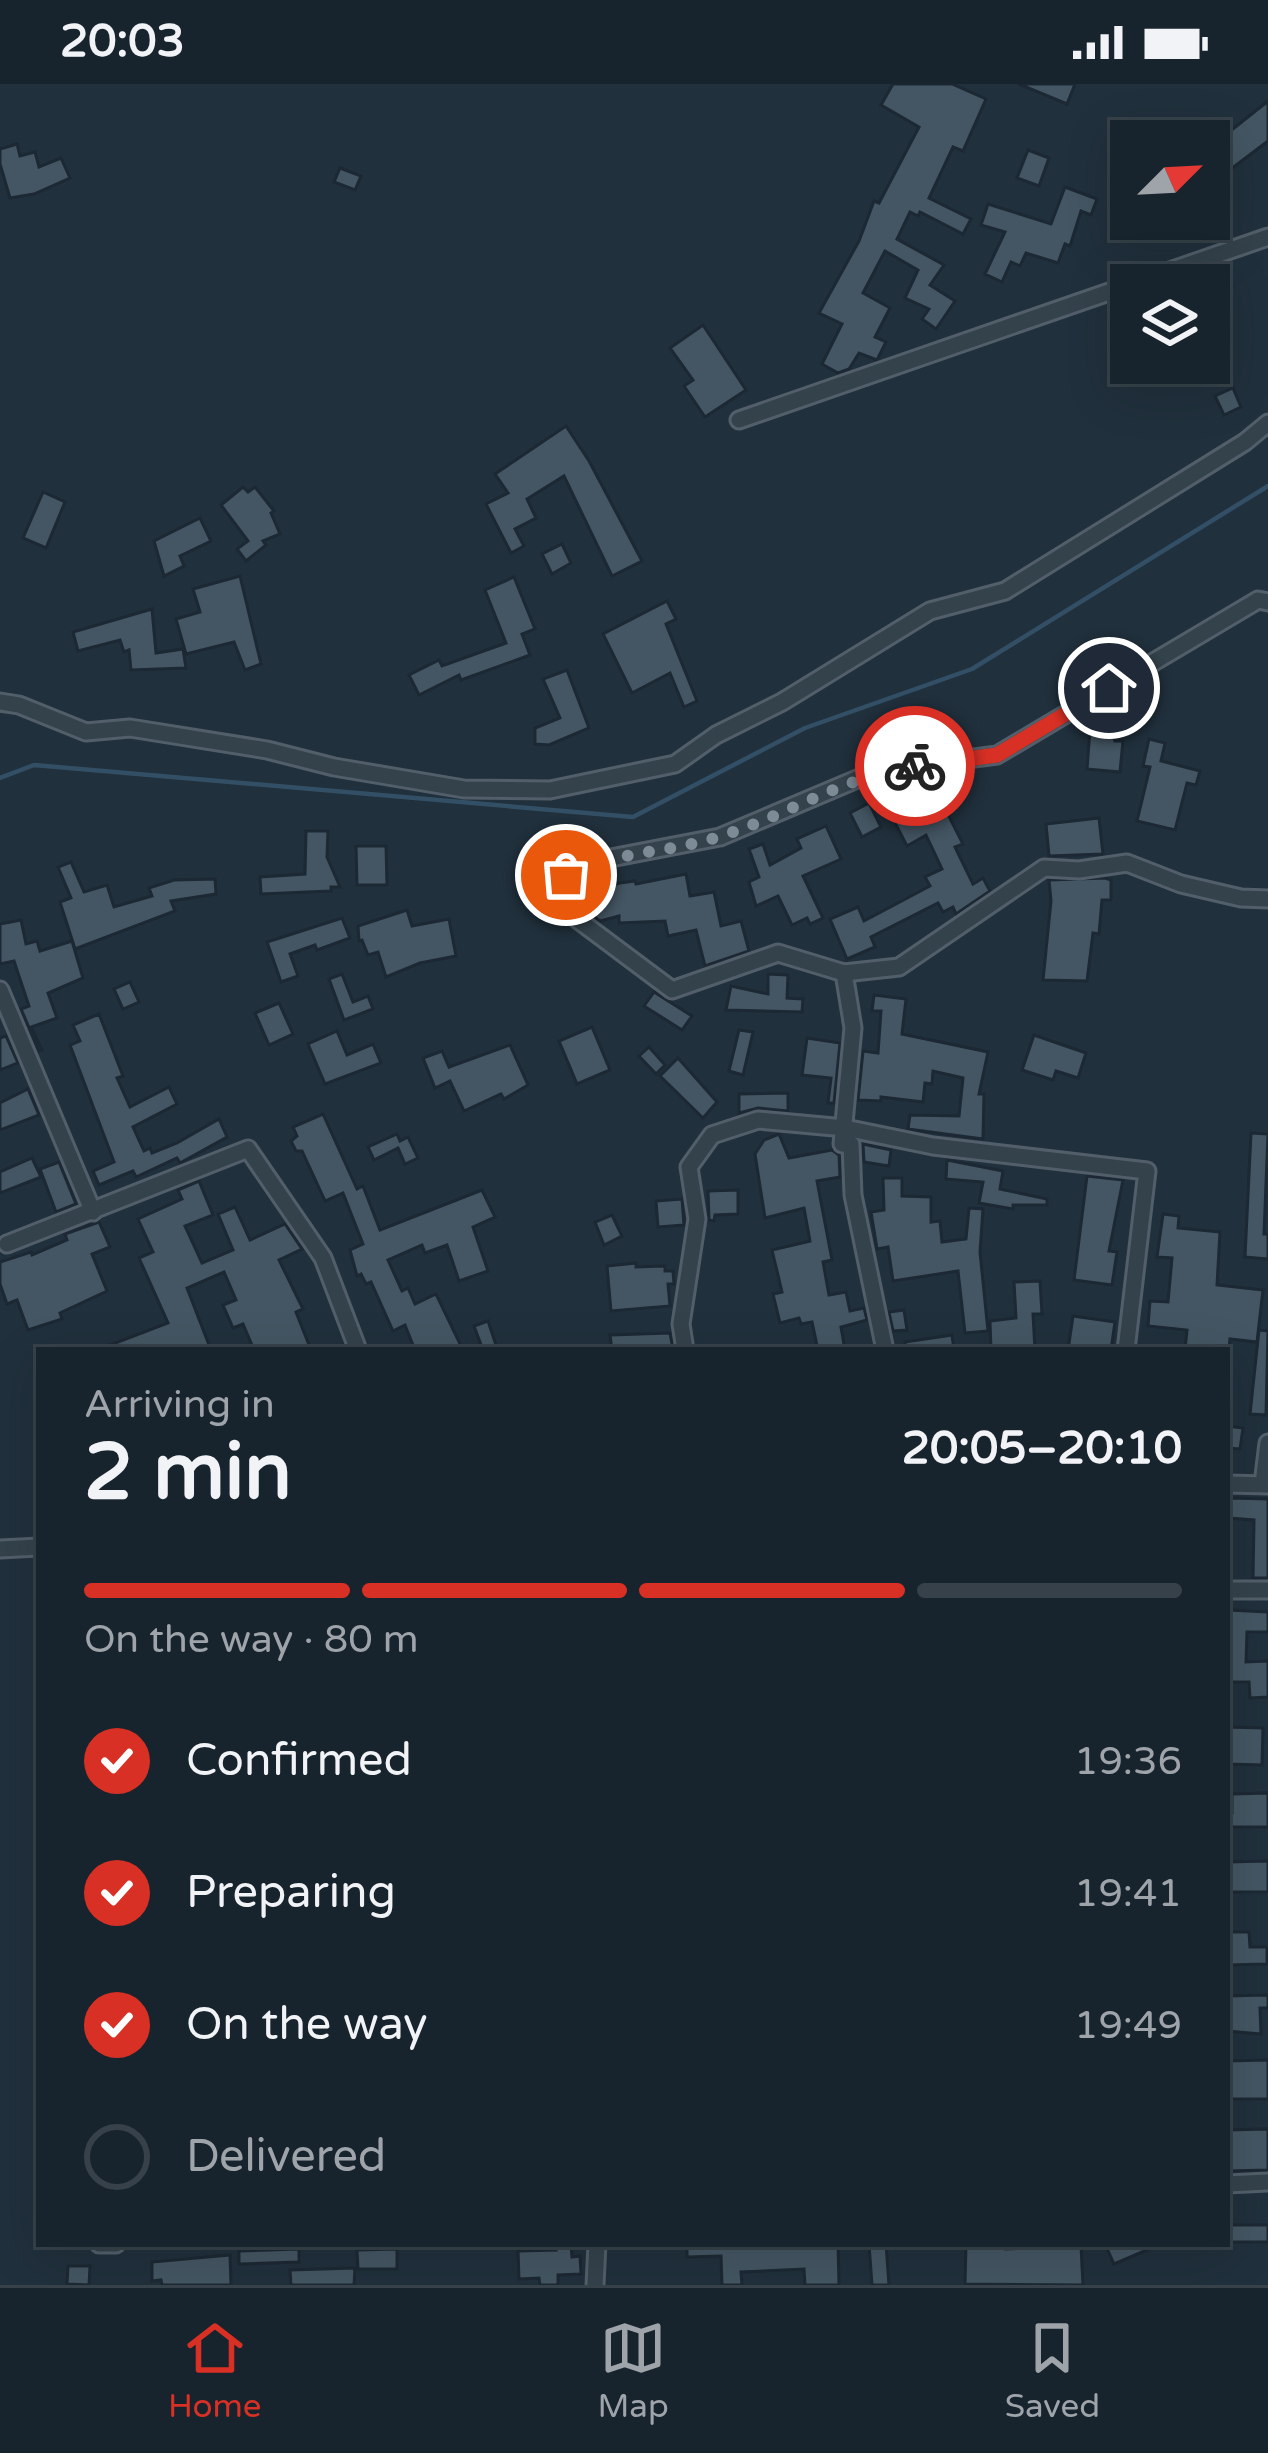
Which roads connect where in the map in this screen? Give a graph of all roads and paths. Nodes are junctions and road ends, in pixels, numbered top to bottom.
1 (1268, 237) edge
2 (739, 420) dead end
3 (1268, 423) edge
4 (1265, 598) edge
5 (0, 702) edge
6 (1268, 899) edge
7 (844, 974) junction
8 (0, 990) edge
9 (845, 1127) junction
10 (93, 1211) junction
11 (7, 1244) dead end
12 (357, 1347) edge
13 (685, 1347) edge
14 (884, 1347) edge
15 (1126, 1347) edge
16 (1268, 1443) edge
17 (1230, 1484) edge
18 (1266, 1485) edge
19 (36, 1547) edge
20 (0, 1549) edge
21 (1230, 1590) edge
22 (1268, 1590) edge
23 (1268, 2182) edge
24 (1230, 2184) edge
25 (597, 2247) edge
26 (595, 2285) edge

1 - 2 street
3 - 5 street
4 - 7 street
6 - 7 street
7 - 9 street
8 - 10 street
9 - 13 street
9 - 14 street
9 - 15 street
10 - 11 street
10 - 12 street
16 - 18 street
17 - 18 street
19 - 20 street
21 - 22 street
23 - 24 street
25 - 26 street

